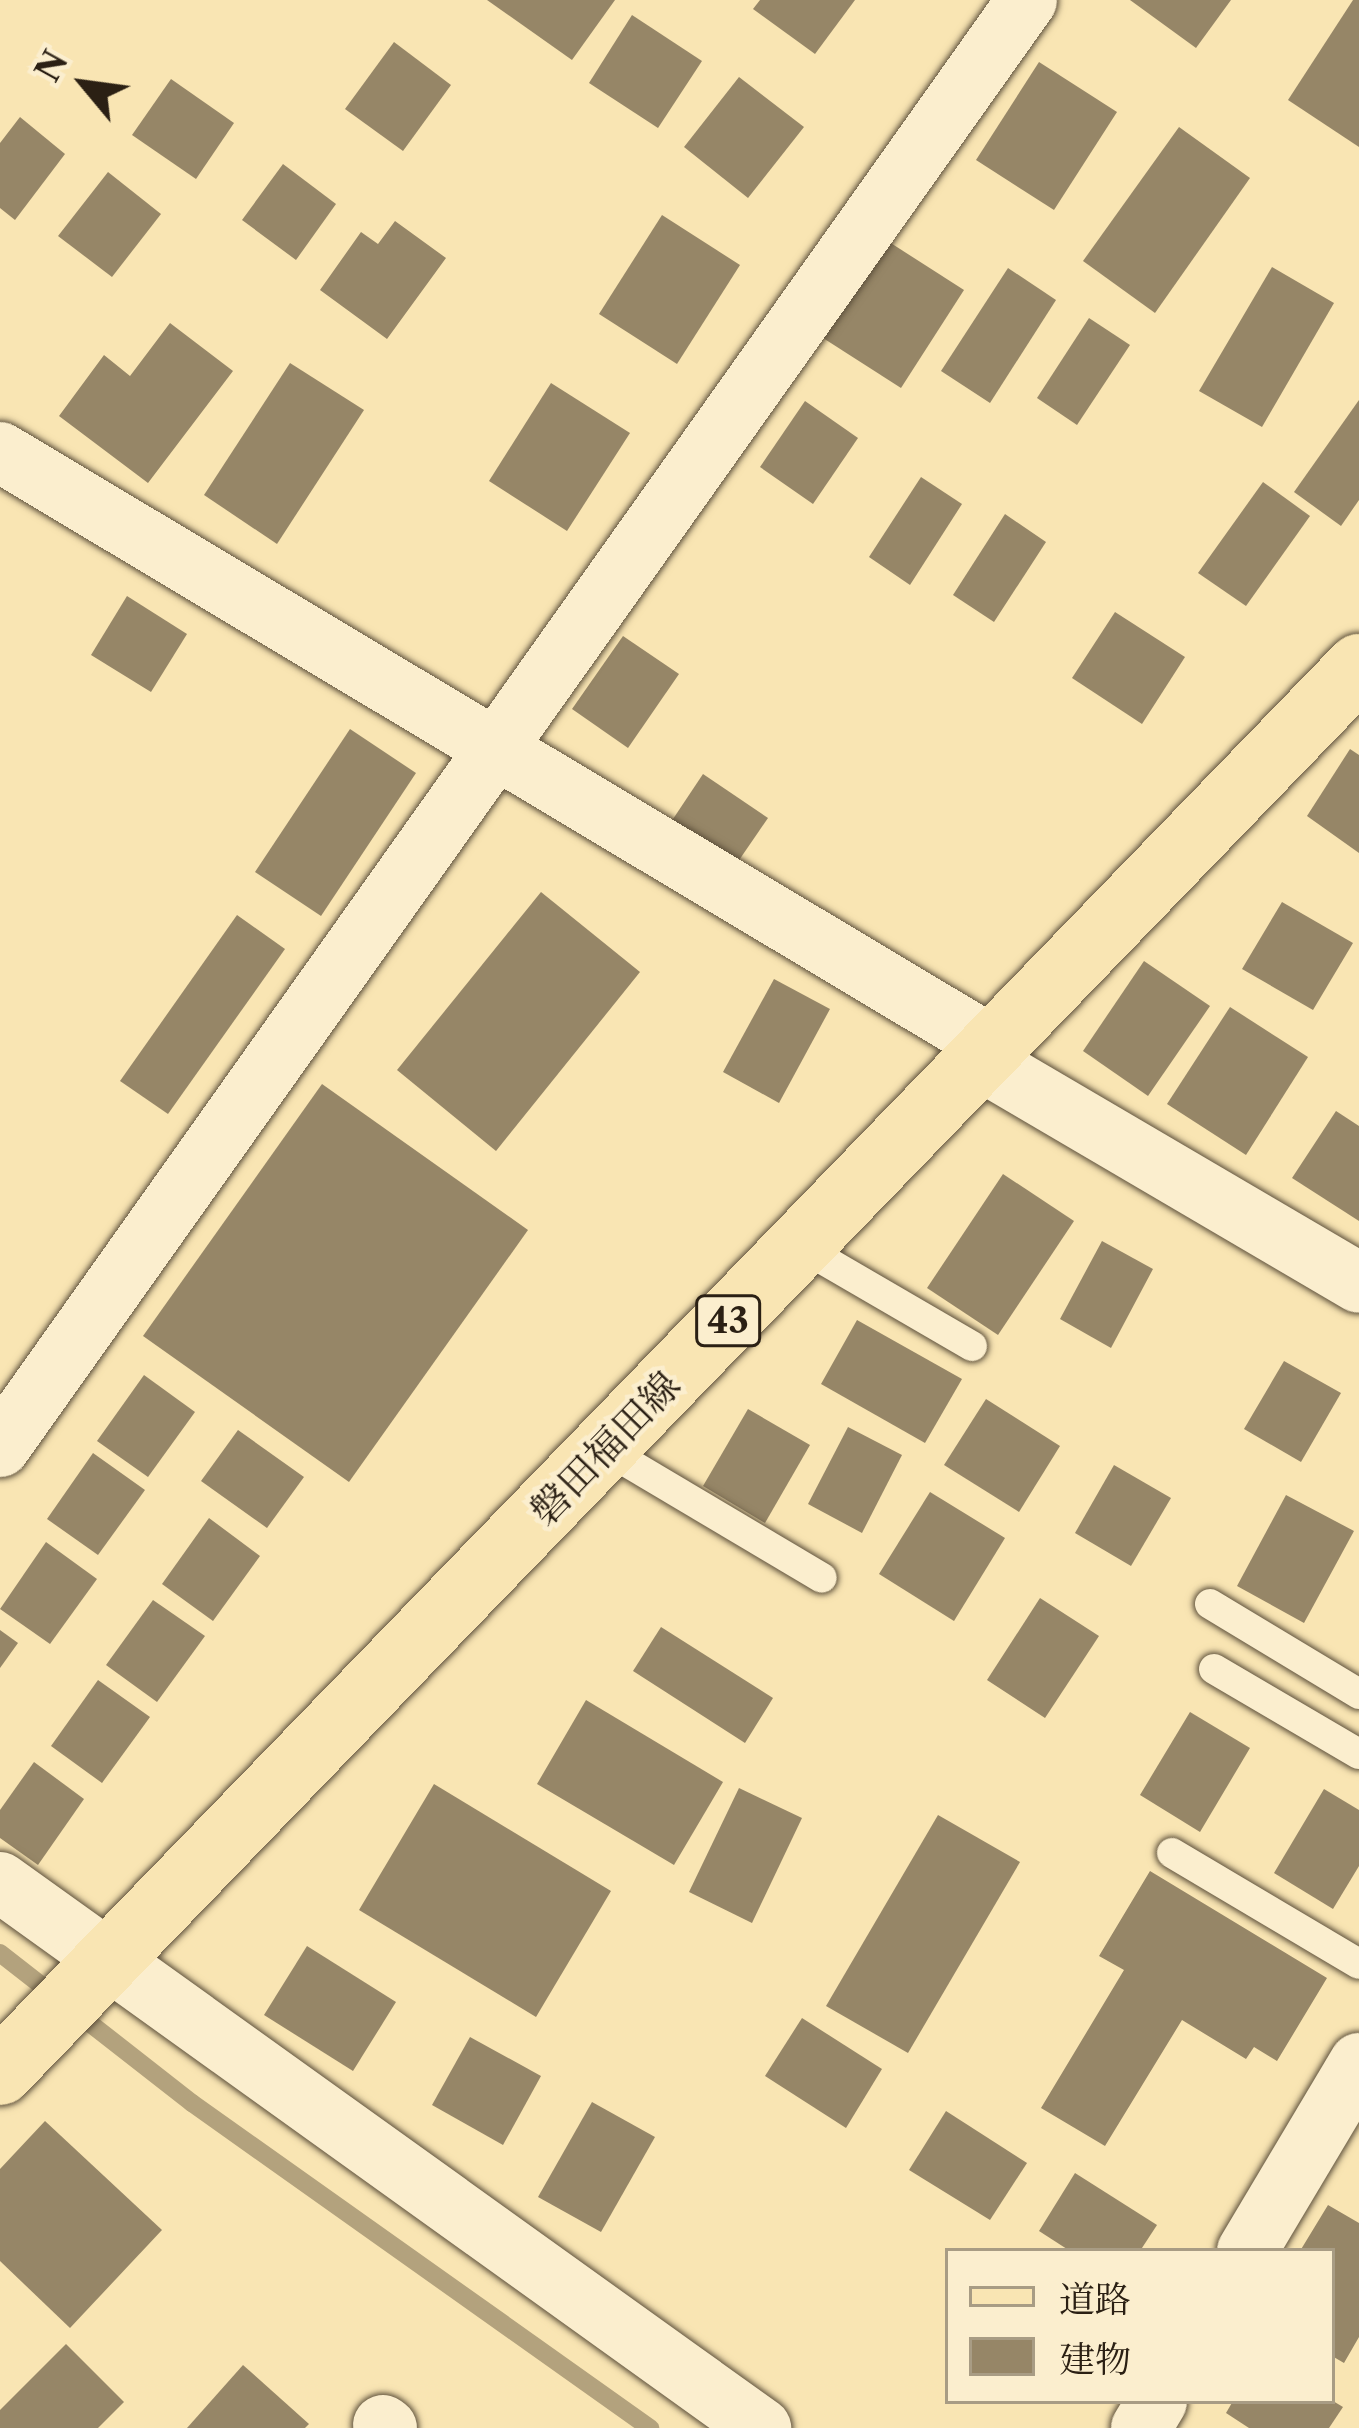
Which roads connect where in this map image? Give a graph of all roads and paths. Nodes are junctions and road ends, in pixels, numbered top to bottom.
1 (1027, 0) edge
2 (0, 452) edge
3 (1359, 667) edge
4 (493, 754) junction
5 (988, 1054) junction
6 (800, 1246) junction
7 (1359, 1283) edge
8 (972, 1346) dead end
9 (0, 1447) edge
10 (605, 1449) junction
11 (822, 1578) dead end
12 (1210, 1604) dead end
13 (1214, 1669) dead end
14 (1359, 1694) edge
15 (1359, 1754) edge
16 (1172, 1853) dead end
17 (0, 1882) edge
18 (1359, 1964) edge
19 (102, 1967) junction
20 (19, 2052) edge
21 (1359, 2063) edge
22 (1248, 2248) edge
23 (761, 2428) edge

1 - 4 street
2 - 4 street
3 - 5 main road, 磐田福田線 / 43
4 - 5 street
4 - 9 street
5 - 6 main road, 磐田福田線 / 43
5 - 7 street
6 - 8 lane
6 - 10 main road, 磐田福田線 / 43
10 - 11 lane
10 - 19 main road, 磐田福田線 / 43
12 - 14 lane
13 - 15 lane
16 - 18 lane
17 - 19 street
19 - 20 main road, 磐田福田線 / 43
19 - 23 street
21 - 22 street

